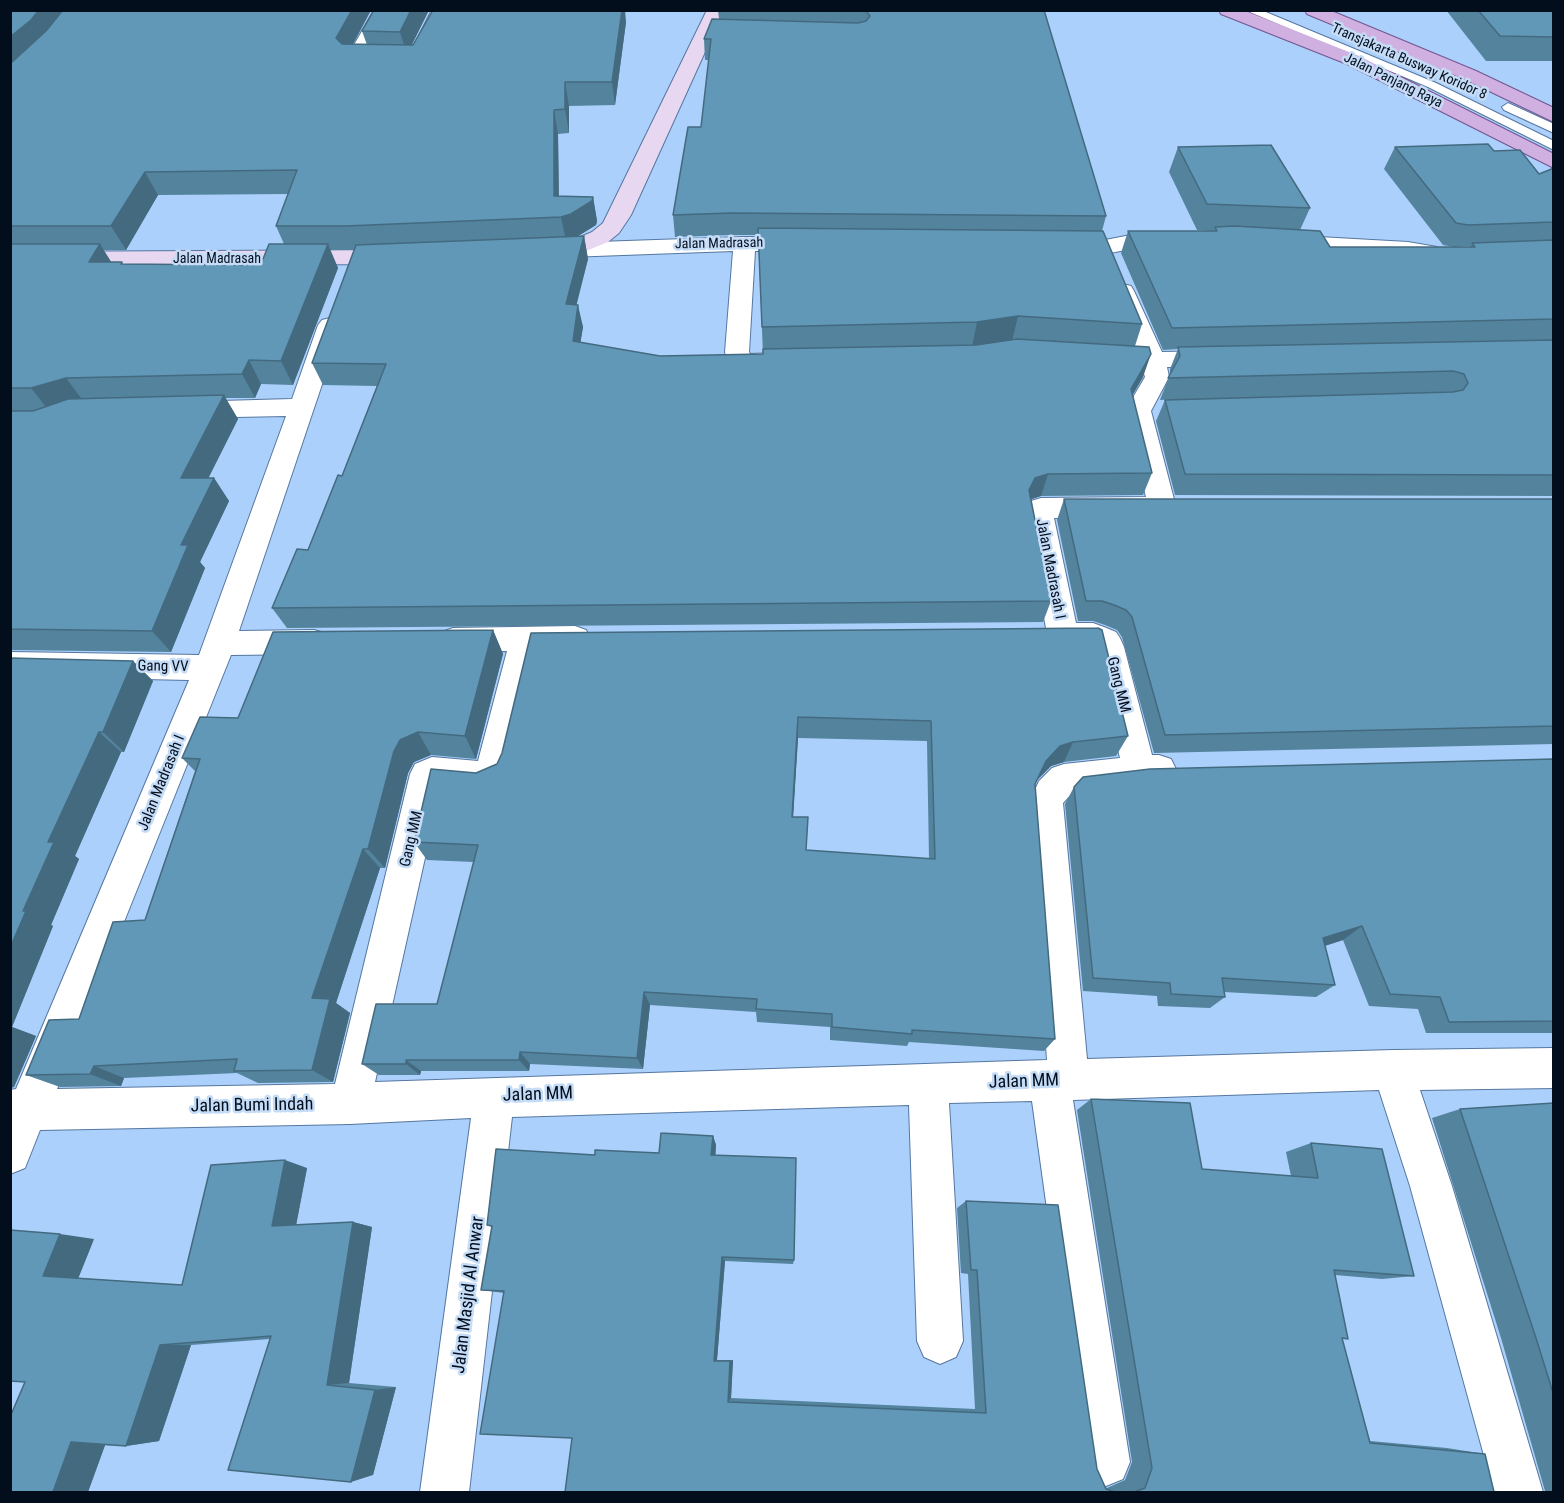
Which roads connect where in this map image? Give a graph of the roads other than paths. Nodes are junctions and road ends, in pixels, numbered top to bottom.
1 (383, 10) edge
2 (441, 10) edge
3 (716, 10) edge
4 (1227, 10) edge
5 (1251, 10) edge
6 (1305, 13) edge
7 (705, 33) junction
8 (728, 34) edge
9 (1455, 82) dead end
10 (1496, 102) dead end
11 (1554, 116) edge
12 (1554, 129) edge
13 (1554, 146) edge
14 (1554, 162) edge
15 (1185, 239) edge
16 (1260, 241) edge
17 (744, 244) junction
18 (827, 244) edge
19 (1047, 247) edge
20 (1105, 247) junction
21 (568, 250) junction
22 (520, 252) edge
23 (1454, 256) edge
24 (414, 257) edge
25 (10, 259) edge
26 (355, 259) junction
27 (1082, 356) edge
28 (1247, 358) edge
29 (1153, 360) junction
30 (801, 361) edge
31 (300, 407) junction
32 (164, 410) edge
33 (1051, 634) joint
34 (597, 638) edge
35 (525, 639) junction
36 (420, 640) edge
37 (337, 641) edge
38 (214, 656) junction
39 (10, 664) edge
40 (1186, 769) edge
41 (1139, 770) junction
42 (1554, 1068) edge
43 (1393, 1070) junction
44 (1060, 1081) junction
45 (928, 1084) junction
46 (494, 1097) junction
47 (350, 1104) junction
48 (20, 1110) edge
49 (10, 1153) edge
50 (940, 1341) dead end
51 (1106, 1462) dead end
52 (445, 1492) edge
53 (1519, 1492) edge

1 - 2 street
3 - 7 street, Jalan Madrasah
4 - 14 main road, Jalan Panjang Raya
5 - 13 lane, Transjakarta Busway Koridor 8
6 - 9 lane, Transjakarta Busway Koridor 8
6 - 11 main road
7 - 8 street
7 - 21 street, Jalan Madrasah
10 - 12 lane, Transjakarta Busway Koridor 8
15 - 20 street
16 - 23 street
17 - 18 street, Jalan Madrasah
17 - 21 street, Jalan Madrasah
17 - 30 street
19 - 20 street
20 - 29 street, Jalan Madrasah I
21 - 22 street, Jalan Madrasah
24 - 26 street, Jalan Madrasah
25 - 26 street, Jalan Madrasah
26 - 31 street, Jalan Madrasah I
27 - 29 street
28 - 29 street
29 - 33 street, Jalan Madrasah I
31 - 32 street
31 - 38 street, Jalan Madrasah I
33 - 41 street, Gang MM
34 - 35 street
35 - 36 street
35 - 47 street, Gang MM
37 - 38 street
38 - 39 street, Gang VV
38 - 48 street, Jalan Madrasah I
40 - 41 street
41 - 44 street
42 - 43 street, Jalan MM
43 - 44 street, Jalan MM
43 - 53 street
44 - 45 street, Jalan MM
44 - 51 street
45 - 46 street, Jalan MM
45 - 50 street
46 - 47 street, Jalan Bumi Indah
46 - 52 street, Jalan Masjid Al Anwar
47 - 48 street, Jalan Bumi Indah
48 - 49 street, Jalan Madrasah I

